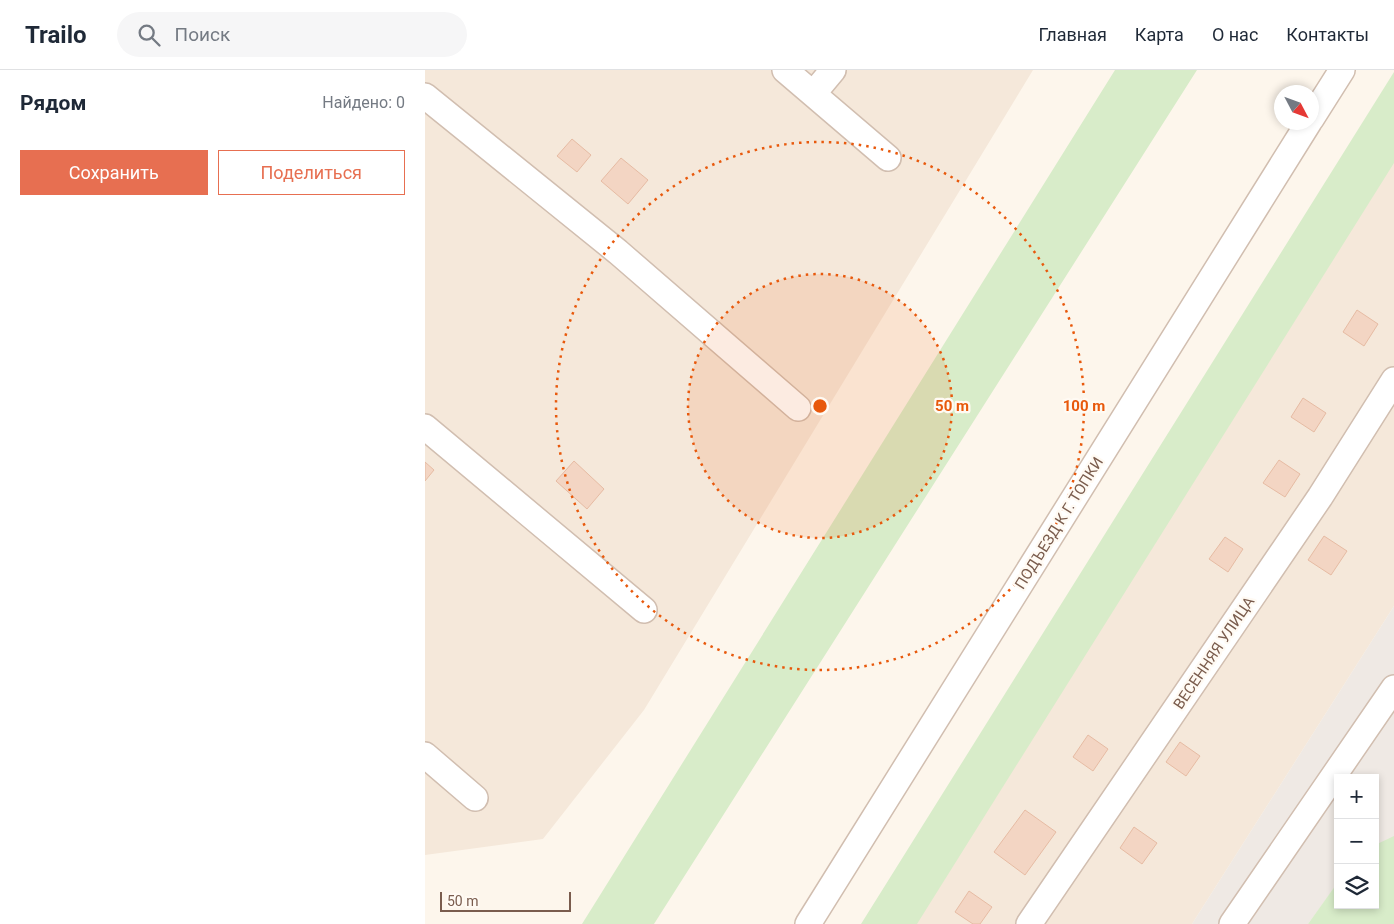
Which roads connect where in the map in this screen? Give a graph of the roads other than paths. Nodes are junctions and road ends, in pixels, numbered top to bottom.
1 (785, 70) edge
2 (833, 70) edge
3 (1342, 70) edge
4 (813, 94) junction
5 (425, 96) edge
6 (1319, 106) edge
7 (1304, 130) edge
8 (888, 158) dead end
9 (1394, 380) edge
10 (797, 408) dead end
11 (425, 427) edge
12 (644, 610) dead end
13 (1394, 688) edge
14 (425, 755) edge
15 (475, 798) dead end
16 (808, 924) edge
17 (1029, 924) edge
18 (1232, 924) edge

1 - 4 street
2 - 4 street
3 - 6 street
4 - 8 street
5 - 10 street
7 - 16 street, ПОДЪЕЗД К Г. ТОПКИ
9 - 17 street, ВЕСЕННЯЯ УЛИЦА
11 - 12 street
13 - 18 street
14 - 15 street

